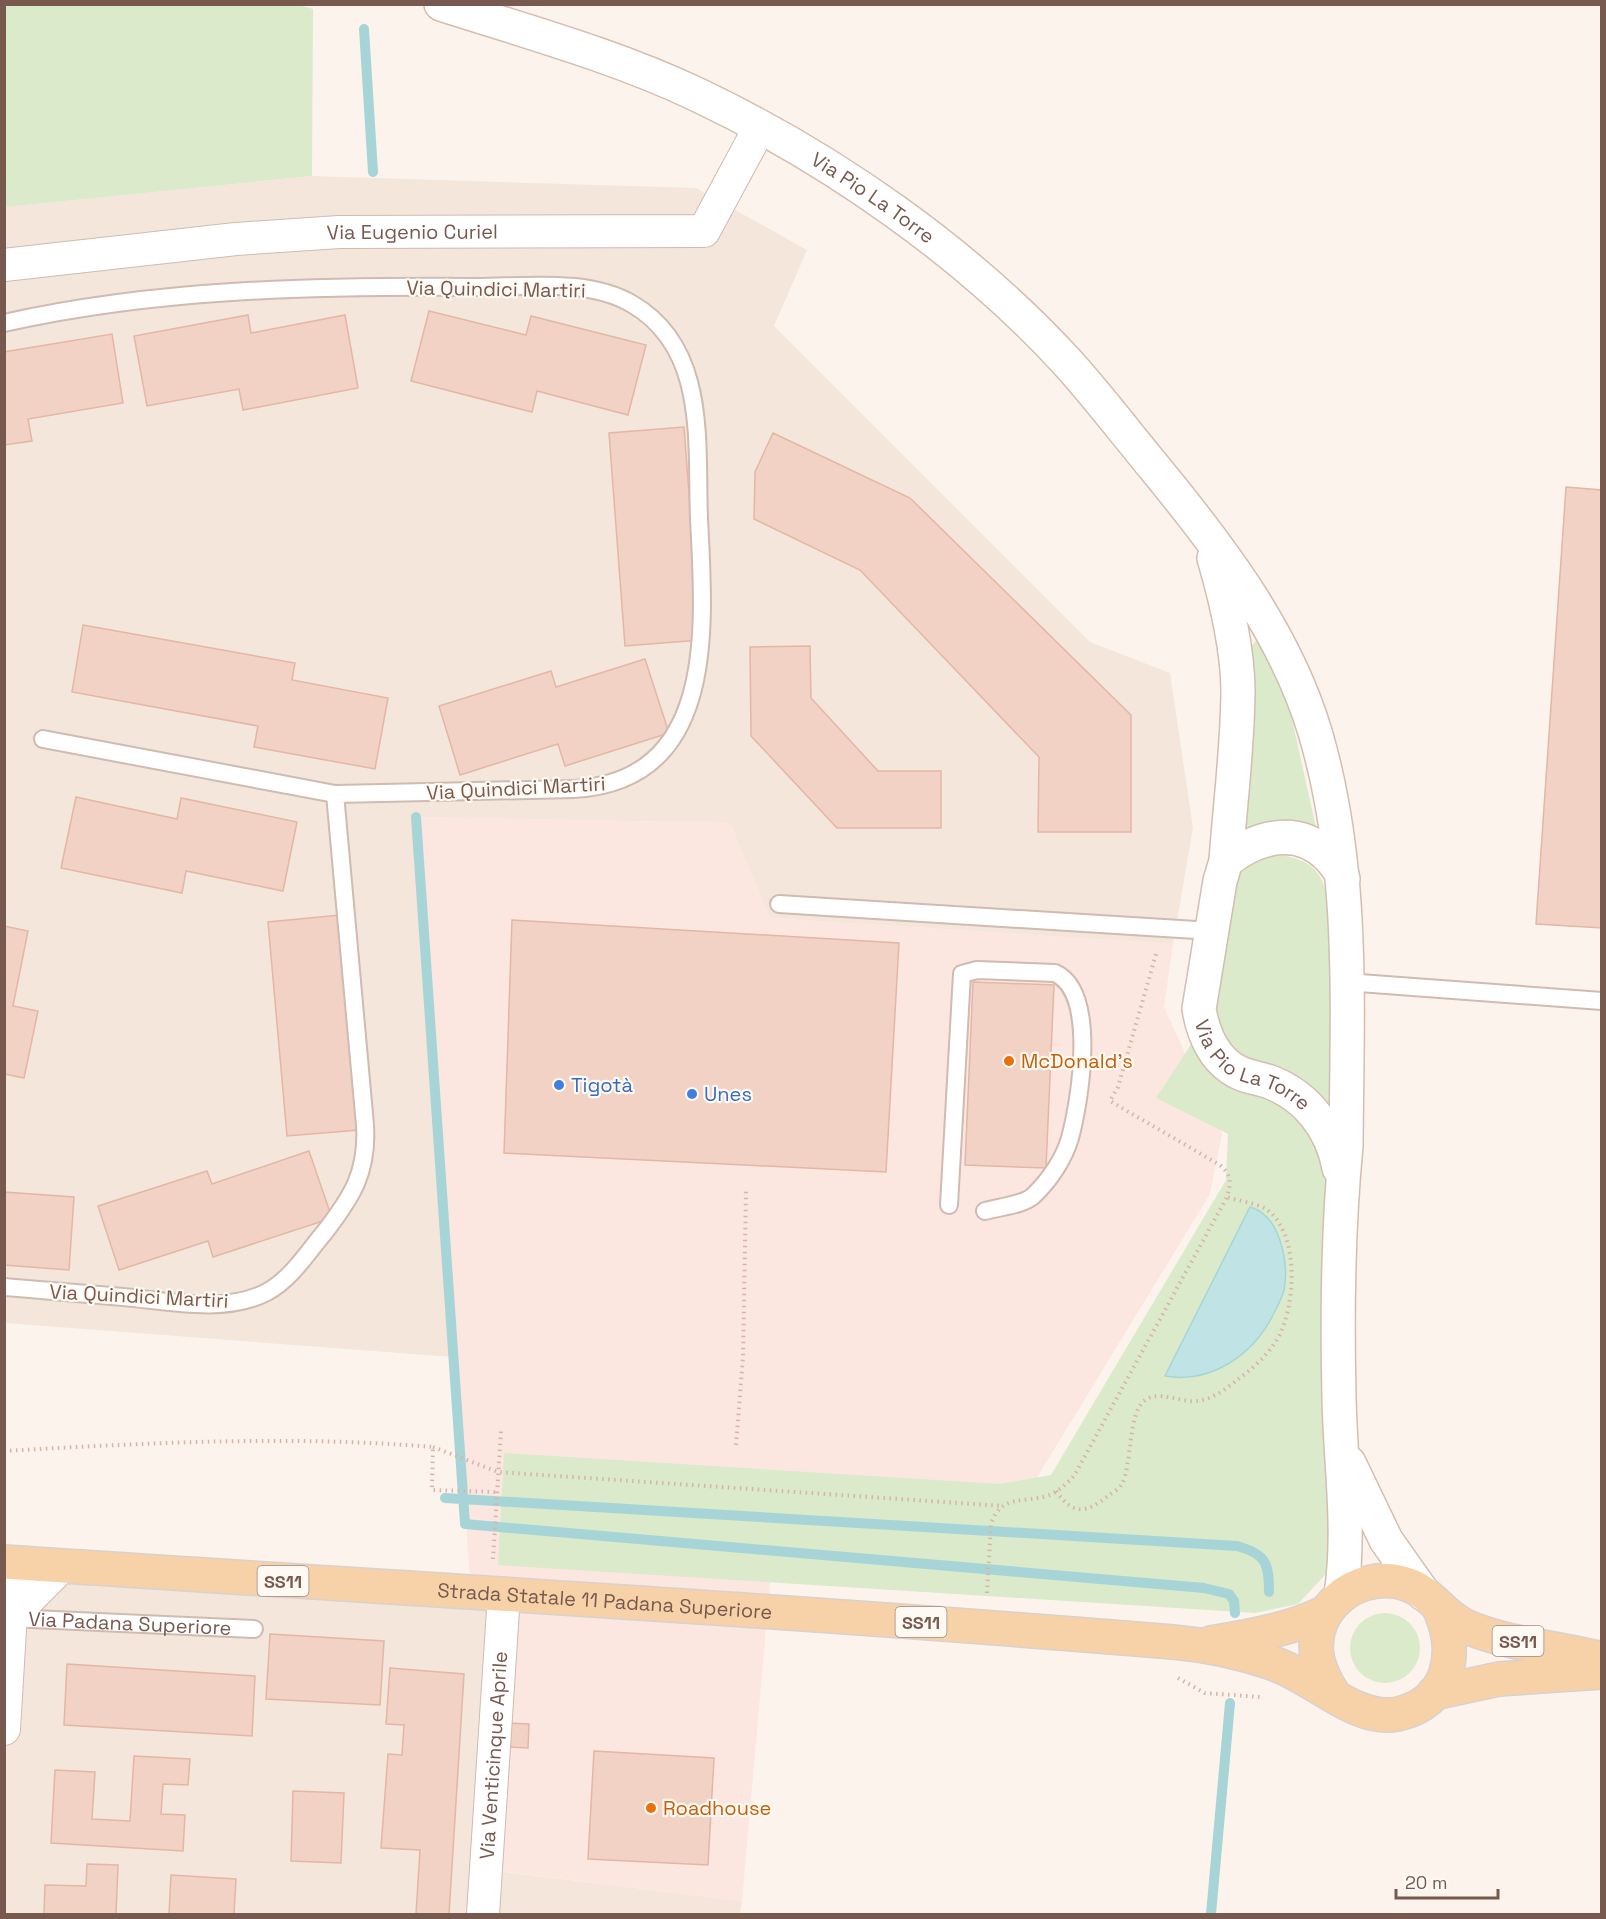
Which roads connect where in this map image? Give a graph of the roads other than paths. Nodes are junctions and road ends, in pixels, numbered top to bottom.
1 (441, 4) edge
2 (759, 128) junction
3 (4, 265) edge
4 (4, 323) edge
5 (1206, 530) junction
6 (43, 739) dead end
7 (335, 794) junction
8 (1226, 861) junction
9 (1344, 882) junction
10 (779, 904) dead end
11 (1212, 931) junction
12 (1346, 982) junction
13 (1602, 1001) edge
14 (1342, 1187) junction
15 (949, 1205) dead end
16 (985, 1211) dead end
17 (4, 1287) edge
18 (1343, 1452) junction
19 (9, 1563) edge
20 (62, 1566) junction
21 (504, 1595) junction
22 (1432, 1602) junction
23 (1333, 1604) junction
24 (8, 1618) edge
25 (254, 1629) dead end
26 (1203, 1645) junction
27 (1602, 1659) edge
28 (1602, 1672) edge
29 (1434, 1693) junction
30 (1334, 1695) junction
31 (4, 1730) edge
32 (483, 1914) edge

1 - 2 street, Via Pio La Torre
2 - 3 street, Via Eugenio Curiel
2 - 5 street, Via Pio La Torre
4 - 7 lane, Via Quindici Martiri
5 - 8 street, Via Pio La Torre
5 - 9 street, Via Pio La Torre
6 - 7 lane
7 - 17 lane, Via Quindici Martiri
8 - 9 street
8 - 11 street, Via Pio La Torre
9 - 12 street, Via Pio La Torre
10 - 11 lane
11 - 14 street, Via Pio La Torre
12 - 13 lane
12 - 14 street, Via Pio La Torre
14 - 18 street, Via Pio La Torre
15 - 16 lane
18 - 22 street, Via Pio La Torre
18 - 23 street, Via Pio La Torre
19 - 20 main road, Strada Statale 11 Padana Superiore / SS11
19 - 24 street
20 - 21 main road, Strada Statale 11 Padana Superiore / SS11
20 - 24 street
21 - 26 main road, Strada Statale 11 Padana Superiore / SS11
21 - 32 street, Via Venticinque Aprile
22 - 23 main road, Strada Statale 11 Padana Superiore / SS11
22 - 27 main road, Strada Statale 11 Padana Superiore / SS11
22 - 29 main road, Strada Statale 11 Padana Superiore / SS11
23 - 26 main road, Strada Statale 11 Padana Superiore / SS11
23 - 30 main road
24 - 25 lane, Via Padana Superiore
24 - 31 street
26 - 30 main road, Strada Statale 11 Padana Superiore / SS11
28 - 29 main road, Strada Statale 11 Padana Superiore / SS11
29 - 30 main road, Strada Statale 11 Padana Superiore / SS11

